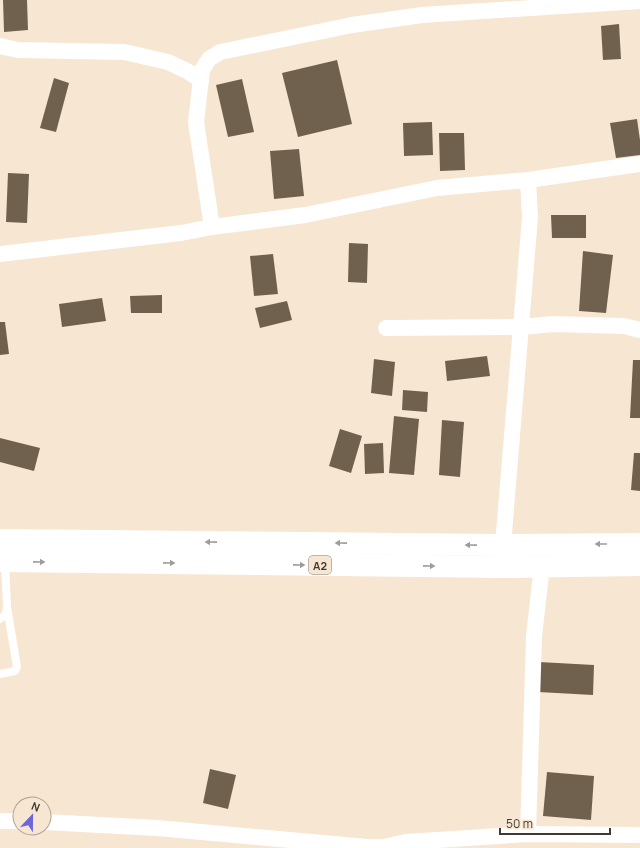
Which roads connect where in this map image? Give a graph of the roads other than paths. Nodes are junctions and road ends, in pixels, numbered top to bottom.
1 (640, 1) edge
2 (517, 4) edge
3 (0, 46) edge
4 (201, 80) junction
5 (640, 164) edge
6 (528, 180) junction
7 (212, 227) junction
8 (0, 254) edge
9 (521, 327) junction
10 (386, 328) dead end
11 (640, 330) edge
12 (0, 540) edge
13 (640, 544) edge
14 (503, 545) junction
15 (2, 561) edge
16 (640, 565) edge
17 (542, 566) junction
18 (6, 607) junction
19 (0, 619) edge
20 (0, 674) edge
21 (0, 821) edge
22 (12, 822) edge
23 (52, 822) edge
24 (528, 834) junction
25 (640, 835) edge
26 (500, 842) edge

1 - 2 street
2 - 4 street
3 - 4 street
4 - 7 street
5 - 6 street
6 - 7 street
6 - 9 street
7 - 8 street
9 - 10 street
9 - 11 street
9 - 14 street
14 -> 12 highway, A2
13 -> 14 highway, A2
15 -> 17 highway, A2
15 - 18 lane
16 - 17 highway, A2
17 - 24 street
18 - 19 lane
18 - 20 lane
21 - 22 street
23 - 26 street
24 - 25 street
24 - 26 street

